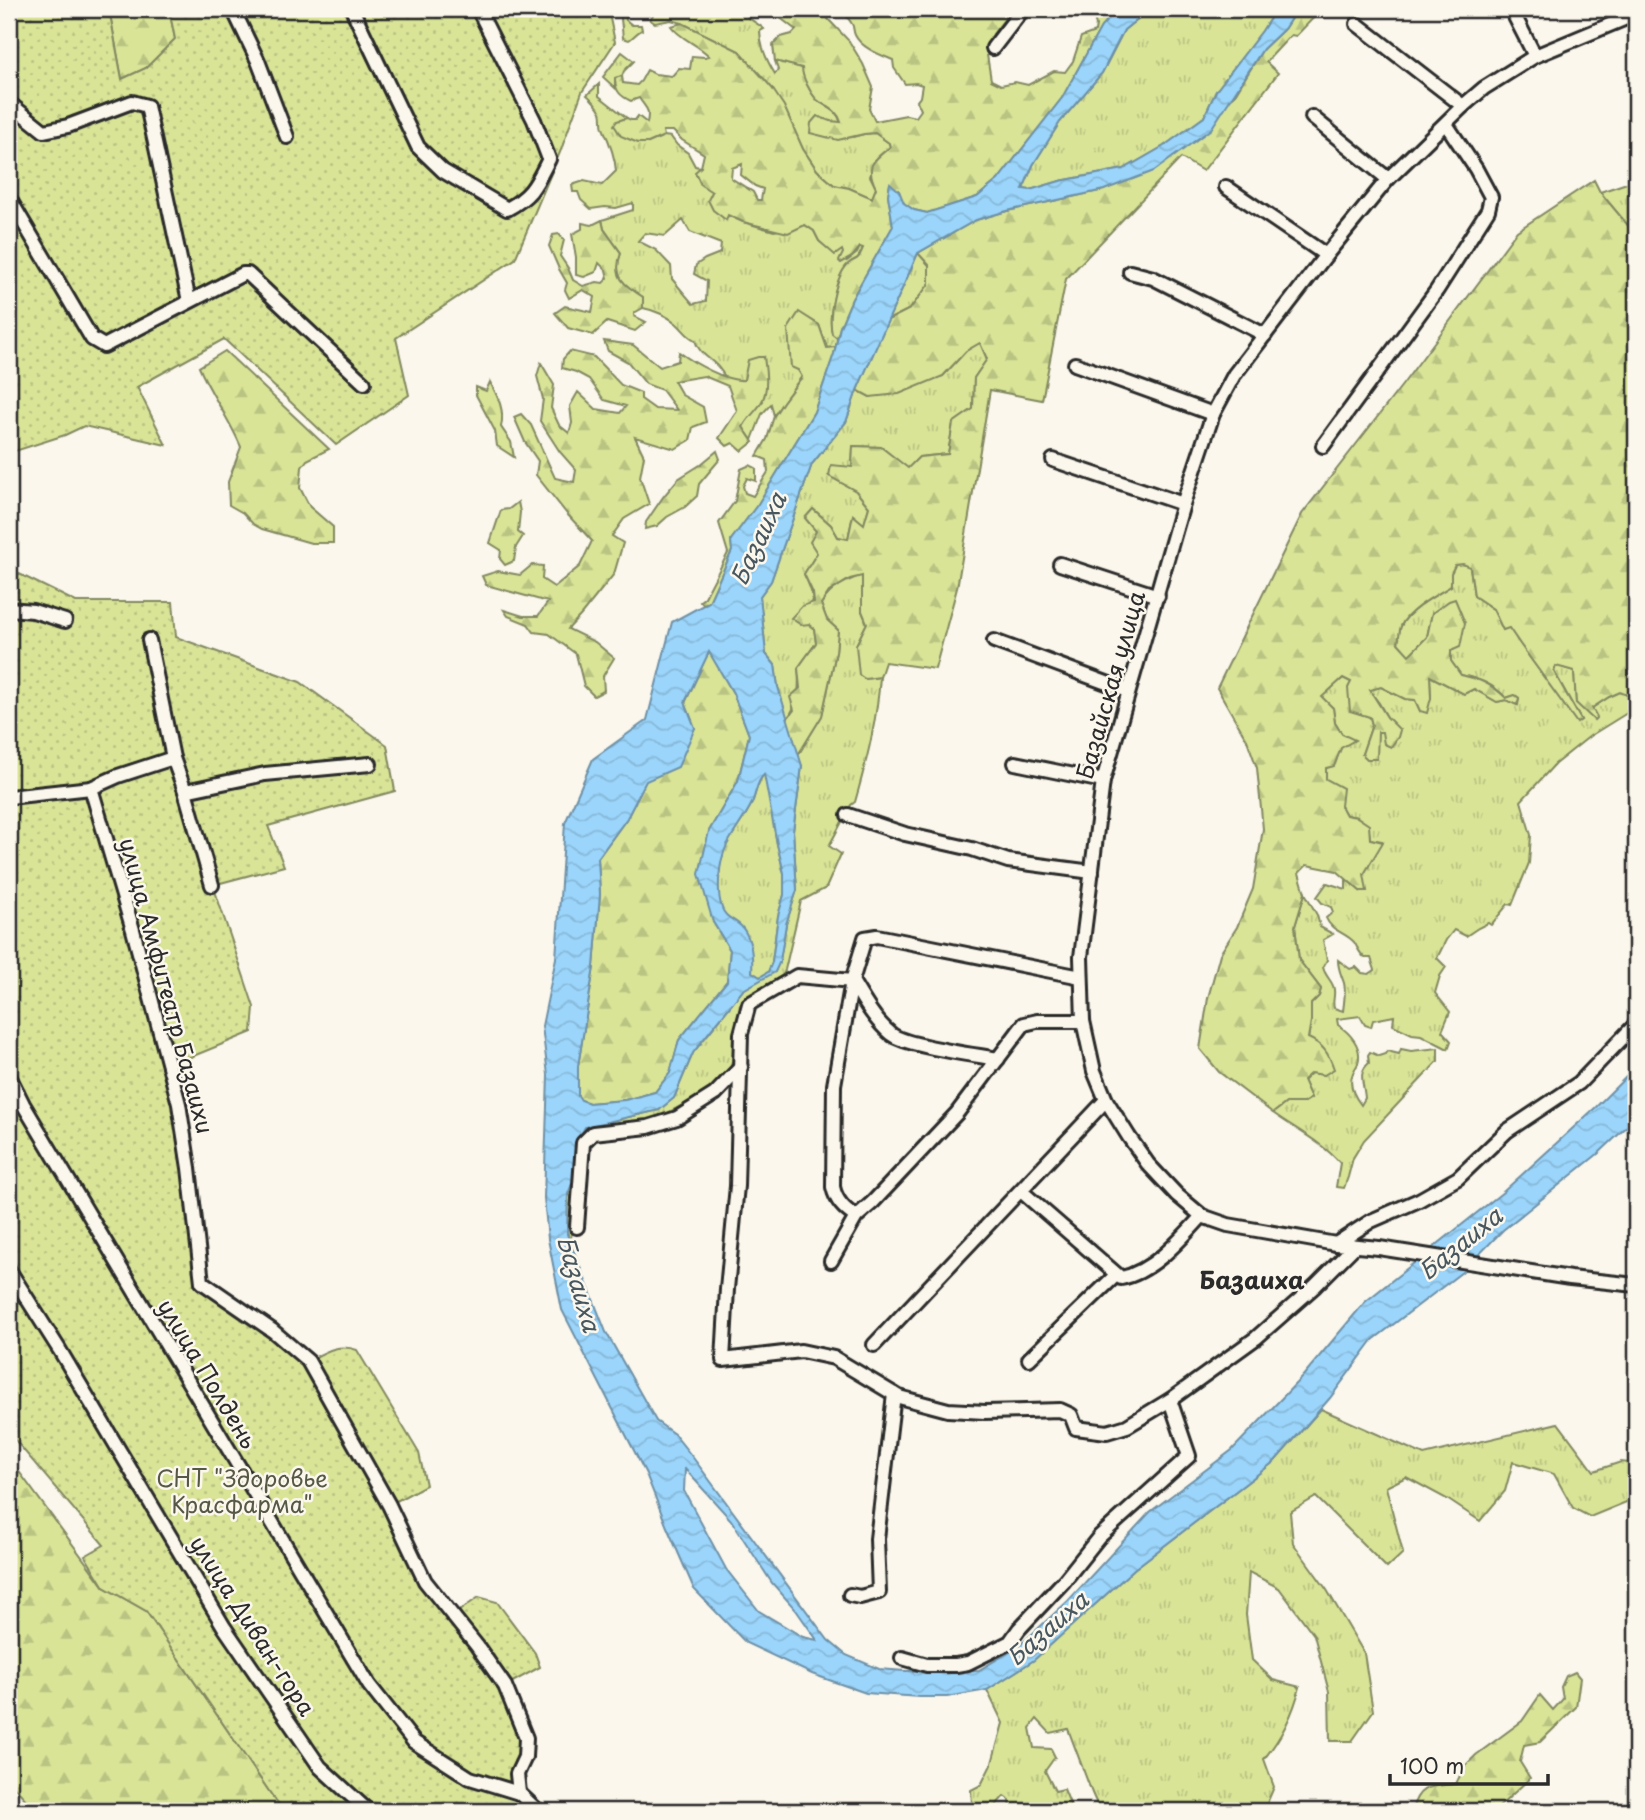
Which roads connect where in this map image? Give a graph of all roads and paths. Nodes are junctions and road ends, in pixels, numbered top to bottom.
1 (233, 9) edge
2 (352, 9) edge
3 (478, 9) edge
4 (1023, 9) edge
5 (1512, 9) edge
6 (1636, 14) edge
7 (1357, 24) dead end
8 (993, 48) dead end
9 (1535, 56) junction
10 (9, 103) edge
11 (1463, 106) junction
12 (1312, 117) dead end
13 (1446, 124) junction
14 (287, 137) dead end
15 (1388, 179) junction
16 (1226, 187) dead end
17 (9, 198) edge
18 (1326, 255) junction
19 (1130, 272) dead end
20 (189, 302) junction
21 (1265, 335) junction
22 (1075, 365) dead end
23 (364, 383) dead end
24 (1213, 414) junction
25 (1323, 446) dead end
26 (1053, 460) dead end
27 (1183, 504) junction
28 (1060, 564) dead end
29 (1158, 596) junction
30 (9, 610) edge
31 (65, 621) dead end
32 (149, 640) dead end
33 (994, 641) dead end
34 (1128, 691) junction
35 (173, 758) junction
36 (370, 764) dead end
37 (1015, 764) dead end
38 (1103, 781) junction
39 (91, 788) junction
40 (185, 791) junction
41 (9, 797) edge
42 (848, 815) dead end
43 (1092, 872) junction
44 (212, 885) dead end
45 (1081, 977) junction
46 (852, 981) junction
47 (1083, 1021) junction
48 (1636, 1024) edge
49 (998, 1059) junction
50 (741, 1067) junction
51 (9, 1076) edge
52 (1106, 1100) junction
53 (1021, 1191) junction
54 (1202, 1216) junction
55 (856, 1217) junction
56 (577, 1227) dead end
57 (1336, 1244) junction
58 (1355, 1246) junction
59 (831, 1261) dead end
60 (9, 1270) edge
61 (1115, 1275) junction
62 (1636, 1285) edge
63 (874, 1345) dead end
64 (1030, 1359) dead end
65 (894, 1394) junction
66 (1170, 1400) junction
67 (850, 1595) dead end
68 (902, 1658) dead end
69 (519, 1793) junction
70 (368, 1811) edge
71 (538, 1811) edge

1 - 14 street
2 - 3 street
4 - 8 street
5 - 9 street
6 - 9 street, Базайская улица
7 - 11 street
9 - 11 street, Базайская улица
10 - 20 street
11 - 13 street, Базайская улица
12 - 15 street
13 - 15 street, Базайская улица
13 - 25 street
15 - 18 street, Базайская улица
16 - 18 street
17 - 20 street
18 - 21 street, Базайская улица
19 - 21 street
20 - 23 street
21 - 24 street, Базайская улица
22 - 24 street
24 - 27 street, Базайская улица
26 - 27 street
27 - 29 street, Базайская улица
28 - 29 street
29 - 34 street, Базайская улица
30 - 31 street
32 - 35 street
33 - 34 street
34 - 38 street, Базайская улица
35 - 39 street
35 - 40 street
36 - 40 street
37 - 38 street
38 - 43 street, Базайская улица
39 - 41 street
39 - 69 street, улица Амфитеатр Базаихи
40 - 44 street
42 - 43 street
43 - 45 street, Базайская улица
45 - 46 street
45 - 47 street, Базайская улица
46 - 49 street
46 - 50 street
46 - 55 street
47 - 49 street
47 - 52 street, Базайская улица
48 - 57 street
49 - 55 street
50 - 56 street
50 - 65 street
51 - 69 street, улица Полдень
52 - 53 street
52 - 54 street, Базайская улица
53 - 61 street
53 - 63 street
54 - 57 street, Базайская улица
54 - 61 street
55 - 59 street
57 - 58 street, Базайская улица
58 - 62 street, Базайская улица
58 - 66 street
60 - 70 street, улица Диван-гора
61 - 64 street
65 - 66 street
65 - 67 street
66 - 68 street
69 - 71 street, улица Полдень

